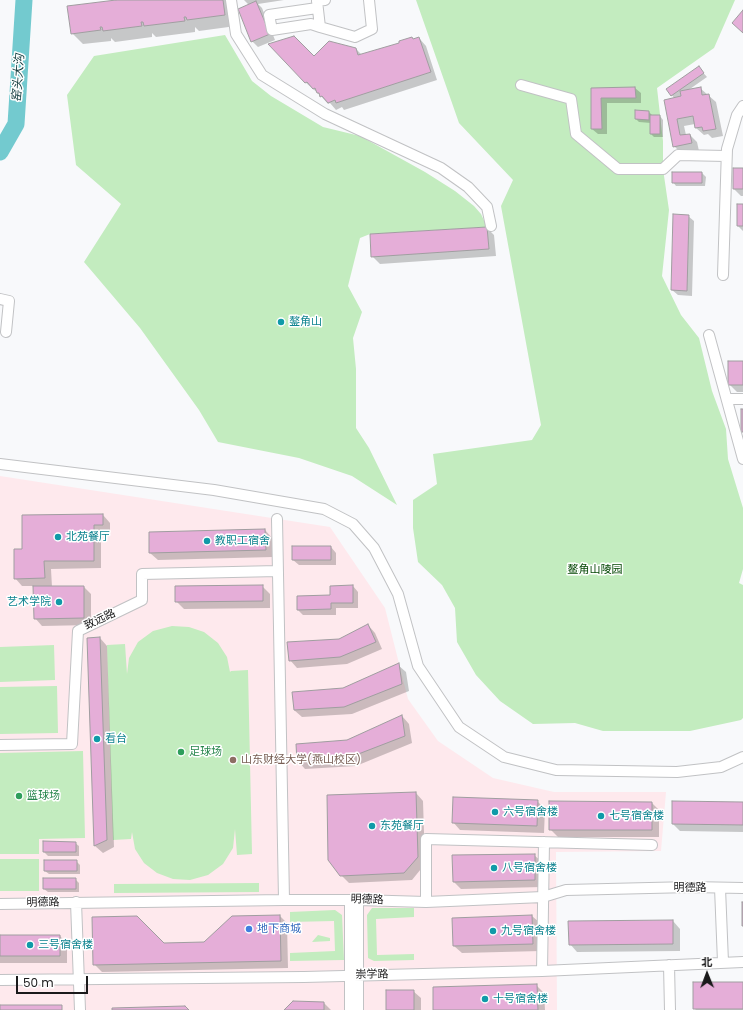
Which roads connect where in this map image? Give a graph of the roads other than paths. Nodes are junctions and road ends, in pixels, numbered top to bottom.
1 (231, 0) edge
2 (325, 0) edge
3 (369, 0) edge
4 (317, 8) junction
5 (320, 27) junction
6 (521, 85) dead end
7 (743, 106) edge
8 (726, 156) junction
9 (491, 226) dead end
10 (723, 275) dead end
11 (0, 299) edge
12 (6, 332) dead end
13 (710, 335) dead end
14 (727, 399) junction
15 (743, 399) edge
16 (741, 445) edge
17 (743, 459) edge
18 (0, 464) edge
19 (277, 519) dead end
20 (278, 571) junction
21 (0, 745) edge
22 (743, 757) edge
23 (544, 842) junction
24 (652, 845) dead end
25 (720, 888) junction
26 (738, 888) edge
27 (543, 897) junction
28 (284, 900) junction
29 (354, 900) junction
30 (76, 902) junction
31 (426, 902) junction
32 (0, 904) edge
33 (723, 962) junction
34 (743, 962) edge
35 (669, 965) junction
36 (542, 971) junction
37 (354, 975) junction
38 (79, 979) junction
39 (0, 980) edge
40 (80, 1010) edge
41 (350, 1010) edge
42 (358, 1010) edge
43 (670, 1010) edge

1 - 9 street
2 - 4 street
3 - 5 street
4 - 5 street
4 - 5 street
6 - 8 street
7 - 8 street
8 - 10 street
11 - 12 street
13 - 14 street
14 - 15 street
14 - 16 street
16 - 17 street
18 - 22 street
19 - 20 street
20 - 21 street, 致远路
20 - 28 street
23 - 24 street
23 - 27 street
23 - 31 street
25 - 26 street, 明德路
25 - 27 street, 明德路
25 - 33 street
27 - 31 street, 明德路
27 - 36 street
28 - 29 street, 明德路
28 - 30 street, 明德路
29 - 31 street, 明德路
29 - 37 street
30 - 32 street, 明德路
30 - 38 street
33 - 34 street, 崇学路
33 - 35 street, 崇学路
35 - 36 street, 崇学路
35 - 43 street
36 - 37 street, 崇学路
37 - 38 street, 崇学路
37 - 41 street
37 - 42 street
38 - 39 street, 崇学路
38 - 40 street

